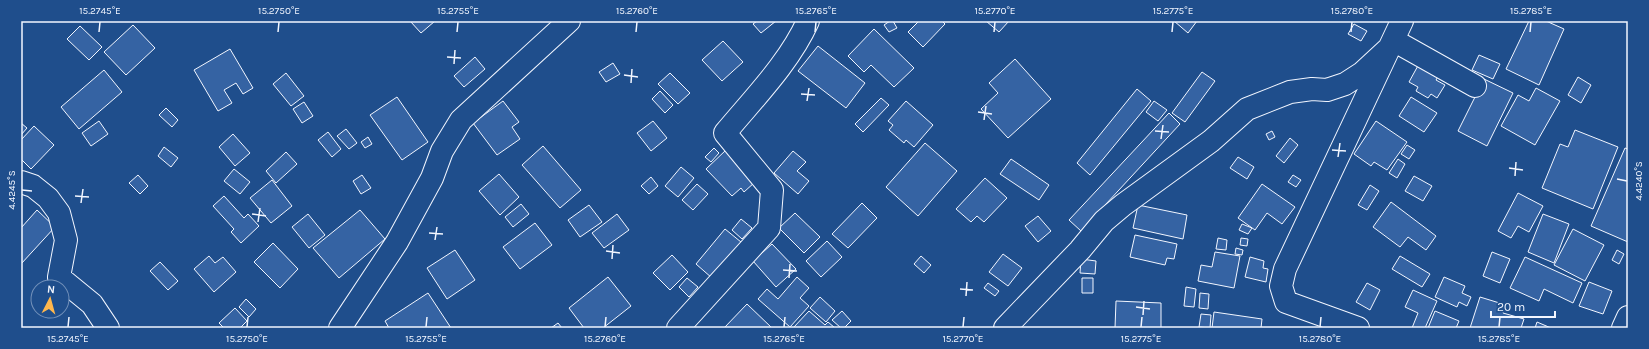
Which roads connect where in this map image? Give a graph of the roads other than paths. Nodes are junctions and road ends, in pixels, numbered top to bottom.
1 (569, 21) edge
2 (808, 21) edge
3 (1395, 37) edge
4 (1475, 86) dead end
5 (21, 182) edge
6 (1628, 317) edge
7 (108, 328) edge
8 (340, 328) edge
9 (678, 328) edge
10 (1005, 328) edge
11 (1358, 328) edge
12 (1623, 328) edge

1 - 8 street
2 - 9 street
3 - 4 street
3 - 10 street
3 - 11 street
5 - 7 street
6 - 12 street

